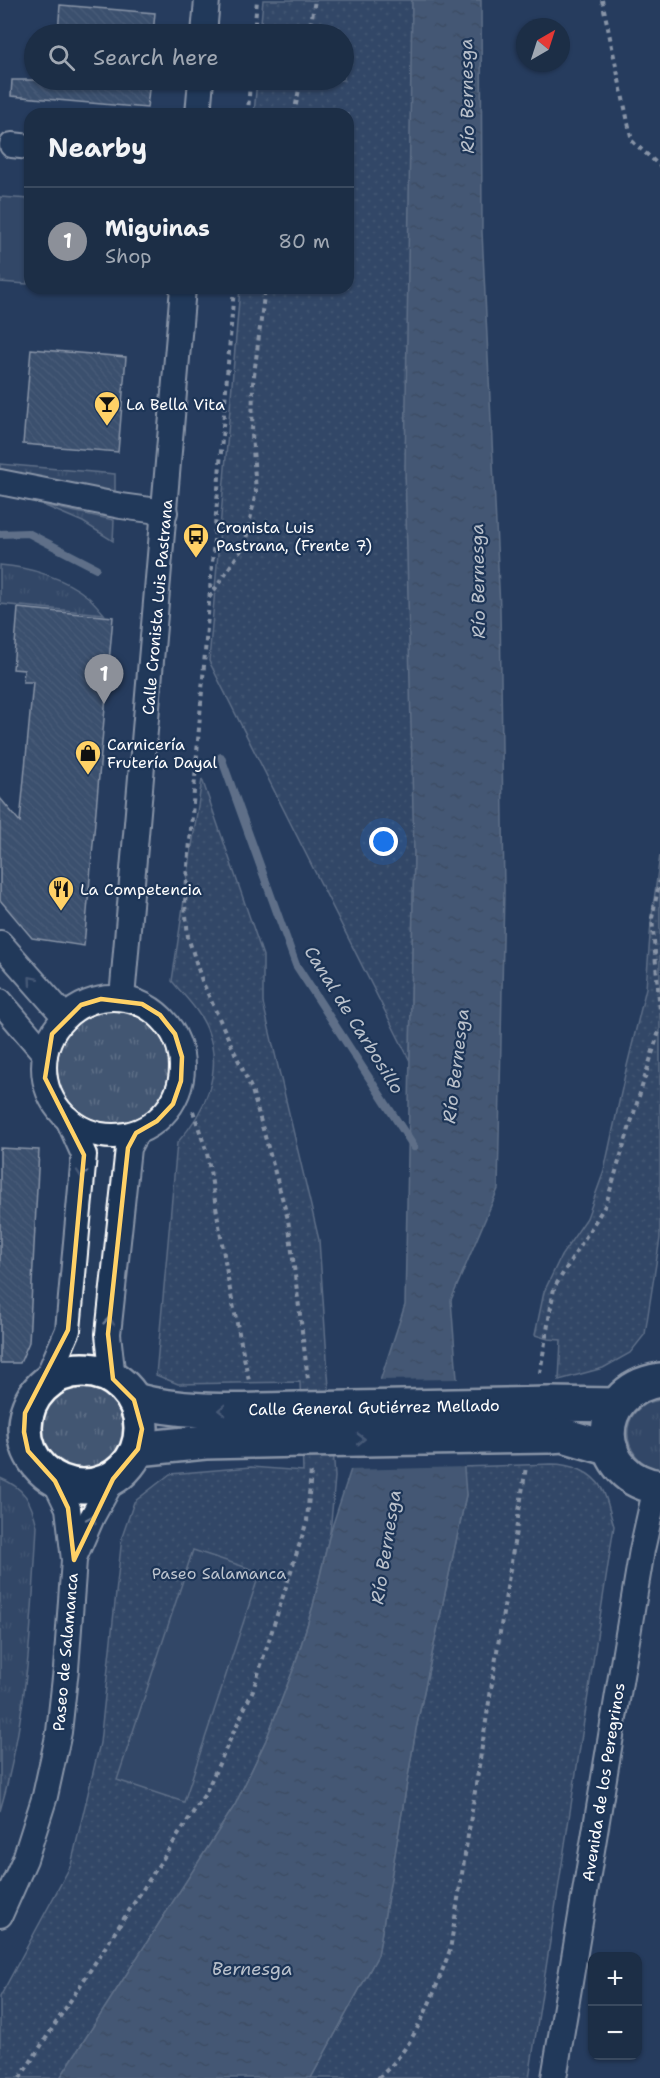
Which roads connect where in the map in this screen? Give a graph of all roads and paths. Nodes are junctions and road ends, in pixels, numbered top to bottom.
1 (207, 0) edge
2 (257, 0) edge
3 (315, 0) edge
4 (602, 0) edge
5 (205, 24) edge
6 (255, 24) edge
7 (311, 24) edge
8 (200, 90) edge
9 (249, 90) edge
10 (298, 90) edge
11 (199, 108) edge
12 (248, 108) edge
13 (295, 108) edge
14 (660, 166) edge
15 (183, 294) edge
16 (234, 294) edge
17 (264, 294) edge
18 (0, 482) edge
19 (165, 512) junction
20 (209, 599) junction
21 (660, 879) edge
22 (0, 943) edge
23 (122, 998) junction
24 (0, 1001) edge
25 (660, 1011) edge
26 (65, 1017) junction
27 (660, 1028) edge
28 (45, 1054) junction
29 (194, 1111) dead end
30 (68, 1119) junction
31 (136, 1133) junction
32 (660, 1380) edge
33 (124, 1389) junction
34 (39, 1390) junction
35 (251, 1391) dead end
36 (544, 1393) junction
37 (616, 1405) junction
38 (0, 1412) edge
39 (306, 1425) junction
40 (0, 1447) edge
41 (138, 1449) junction
42 (611, 1449) junction
43 (526, 1466) dead end
44 (47, 1474) junction
45 (112, 1479) junction
46 (658, 1487) edge
47 (74, 1560) junction
48 (0, 1915) edge
49 (20, 2078) edge
50 (378, 2078) edge
51 (554, 2078) edge

1 - 5 street
2 - 6 path
3 - 7 path
4 - 14 path
8 - 11 street
9 - 12 path
10 - 13 path
15 - 19 street, Calle Cronista Luis Pastrana
16 - 20 path
17 - 20 path
18 - 19 street
19 - 23 street, Calle Cronista Luis Pastrana
20 - 39 path
21 - 25 path
26 -> 22 street
23 - 26 street
23 - 31 street
24 - 28 street
26 - 28 street
27 - 36 path
28 - 30 street
29 - 35 path
30 - 31 street
30 -> 34 street
33 -> 31 street
32 - 37 main road
33 - 34 main road
39 -> 33 main road, Calle General Gutiérrez Mellado
33 - 41 main road
34 - 38 main road
34 - 44 main road
36 - 37 main road, Calle General Gutiérrez Mellado
36 - 39 main road, Calle General Gutiérrez Mellado, bridge
37 - 42 main road
39 - 41 main road, Calle General Gutiérrez Mellado
39 -> 42 main road, Calle General Gutiérrez Mellado, bridge
39 - 49 path
40 - 44 main road
41 - 45 main road
42 - 46 main road
43 - 50 path
44 - 45 main road
44 - 47 street, Paseo de Salamanca
47 -> 45 street, Paseo de Salamanca
46 - 51 street, Avenida de los Peregrinos
47 - 48 street, Paseo de Salamanca

